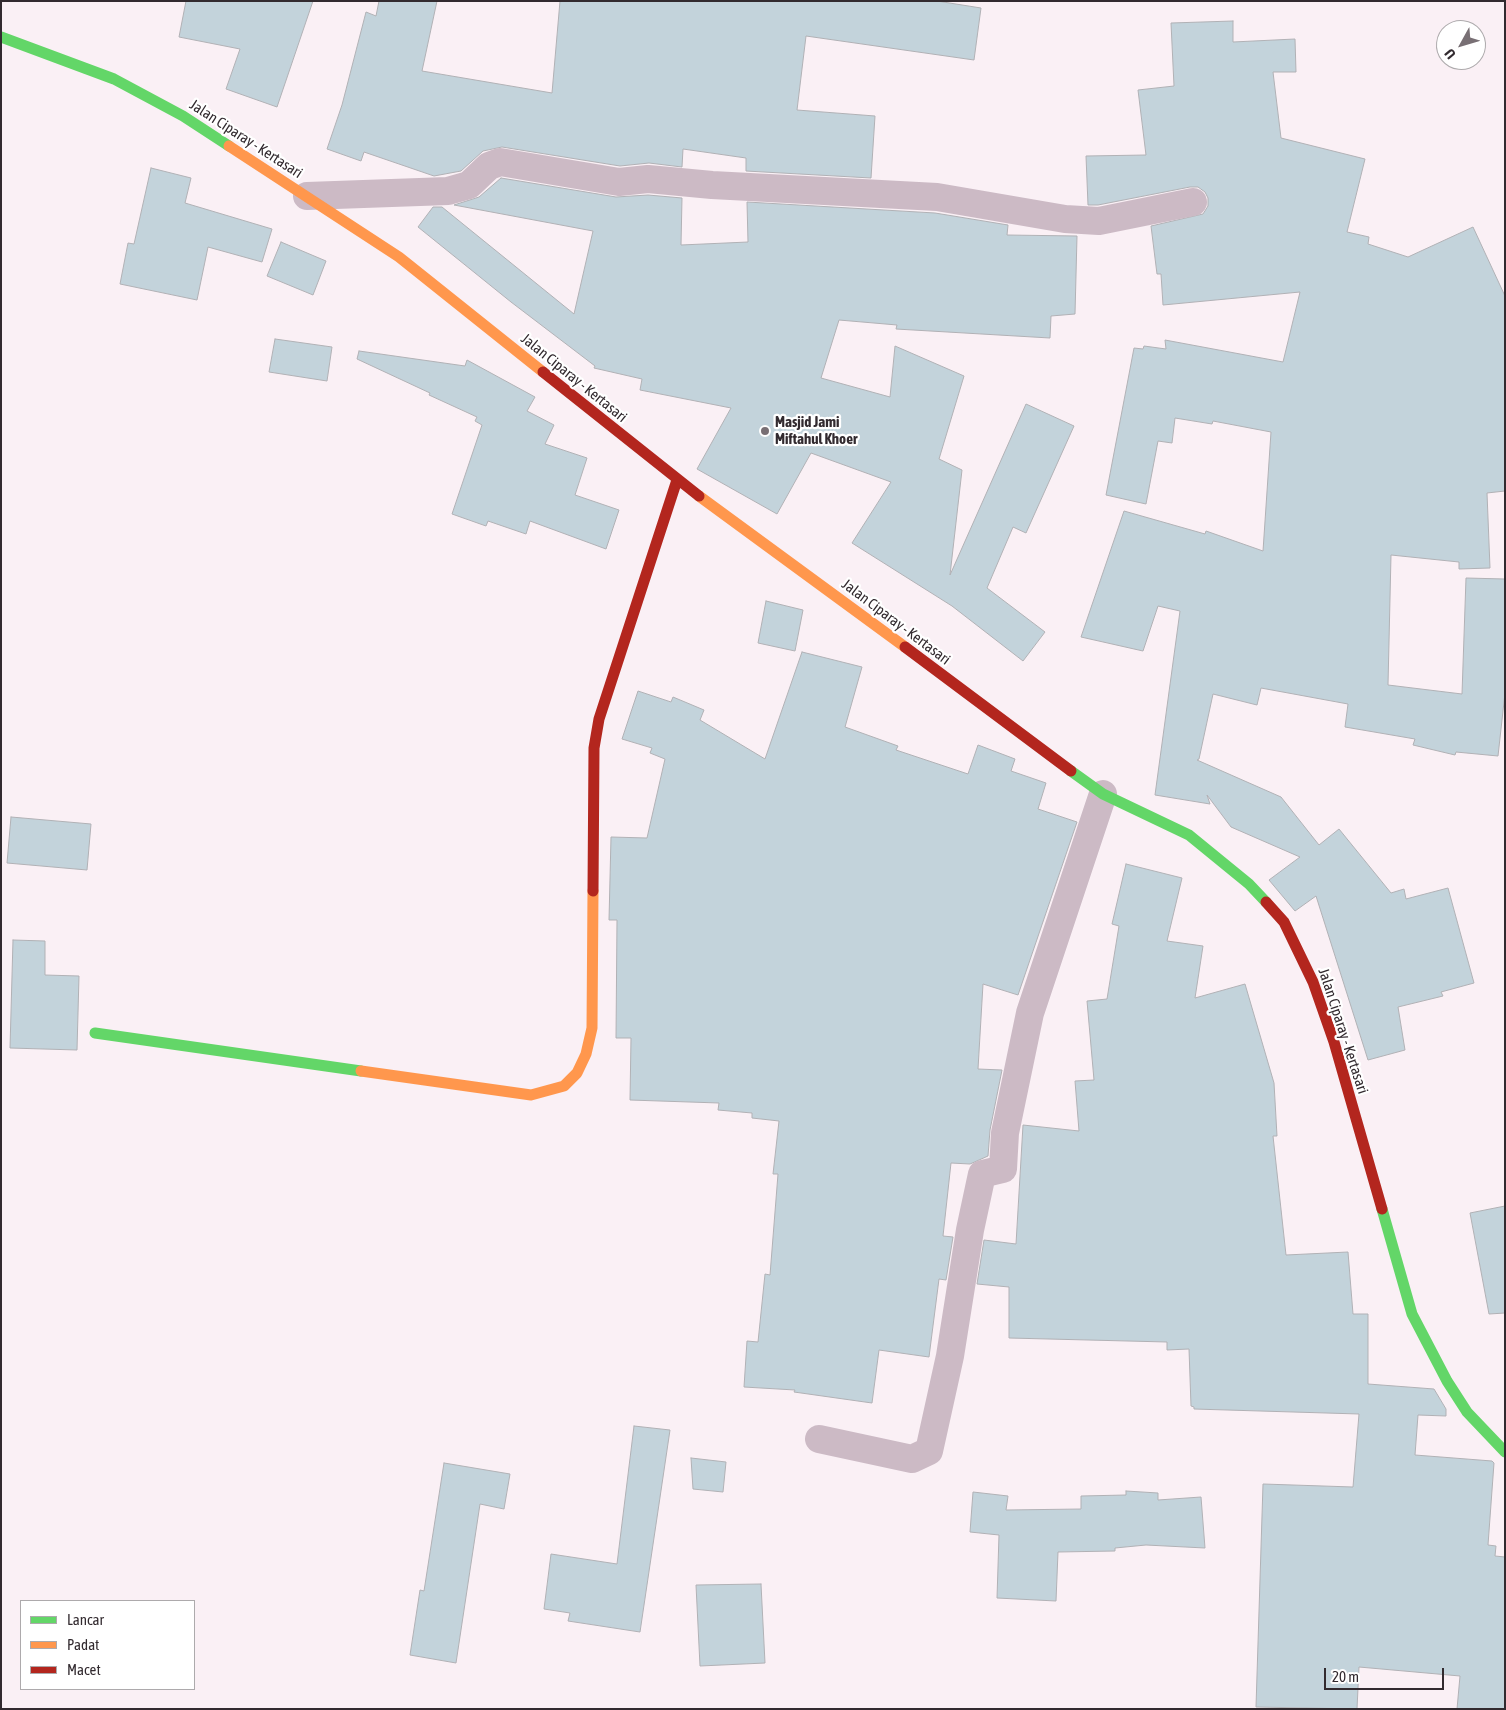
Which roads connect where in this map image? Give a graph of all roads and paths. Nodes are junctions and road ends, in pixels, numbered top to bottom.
1 (1, 37) edge
2 (307, 196) junction
3 (1193, 202) dead end
4 (678, 480) junction
5 (1103, 794) junction
6 (95, 1033) dead end
7 (819, 1439) dead end
8 (1505, 1452) edge

1 - 2 main road, Jalan Ciparay - Kertasari
2 - 3 street
2 - 4 main road, Jalan Ciparay - Kertasari
4 - 5 main road, Jalan Ciparay - Kertasari
4 - 6 main road
5 - 7 street
5 - 8 main road, Jalan Ciparay - Kertasari

